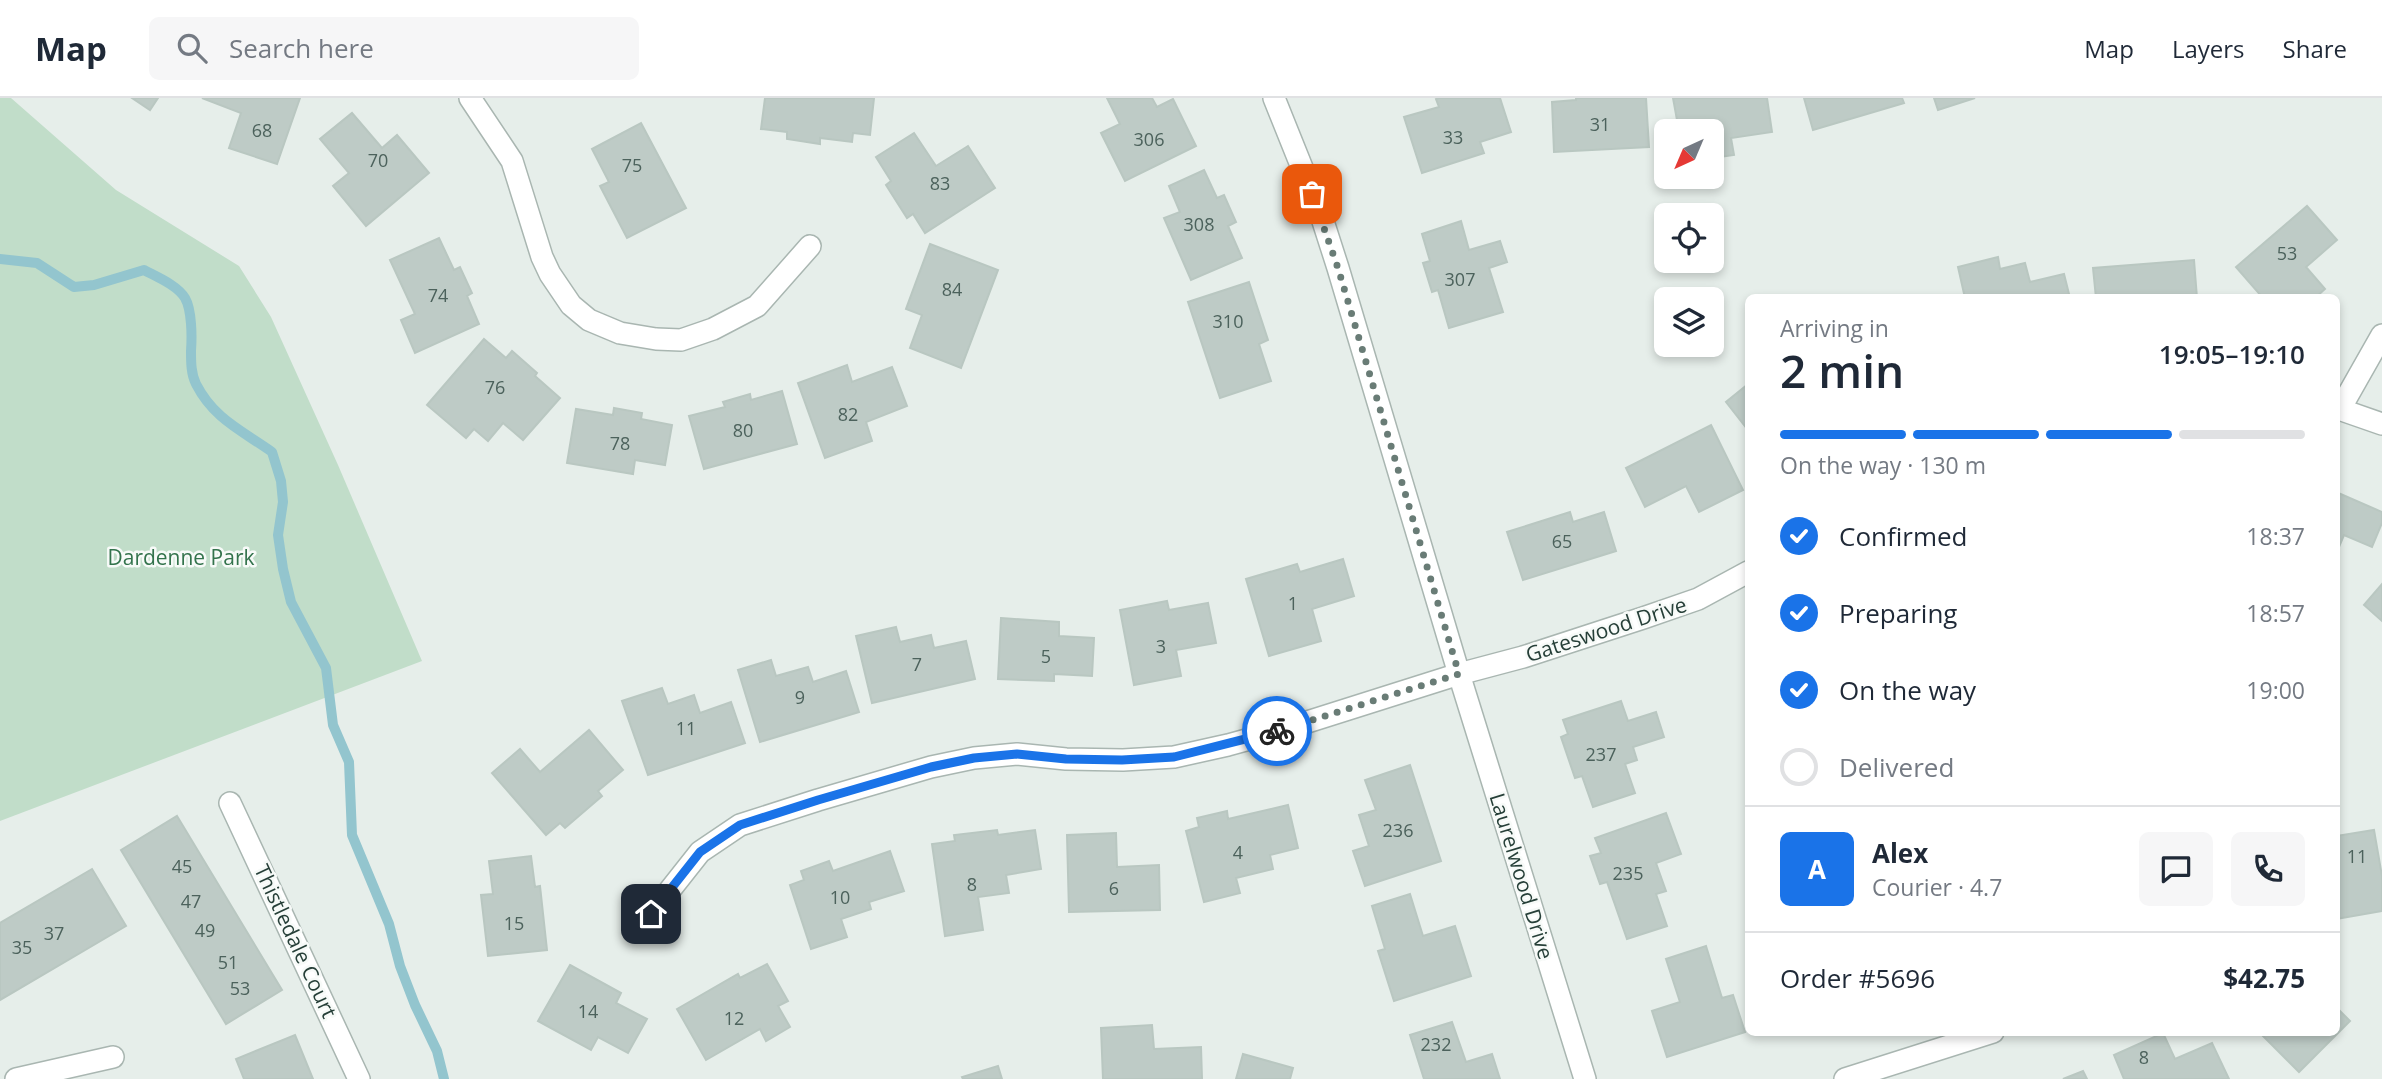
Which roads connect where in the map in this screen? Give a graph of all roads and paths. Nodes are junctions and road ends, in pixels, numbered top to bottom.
1 (470, 98) edge
2 (1274, 98) edge
3 (810, 246) dead end
4 (2382, 335) edge
5 (2340, 406) edge
6 (2340, 410) edge
7 (2382, 424) edge
8 (1745, 574) edge
9 (1459, 674) junction
10 (230, 803) dead end
11 (651, 914) dead end
12 (1980, 1036) edge
13 (113, 1057) dead end
14 (16, 1079) edge
15 (359, 1079) edge
16 (1585, 1079) edge
17 (1845, 1079) edge

1 - 3 street
2 - 9 street, Laurelwood Drive
4 - 5 street
6 - 7 street
8 - 9 street, Gateswood Drive
9 - 11 street, Gateswood Drive
9 - 16 street, Laurelwood Drive
10 - 15 street, Thistledale Court
12 - 17 street
13 - 14 street

